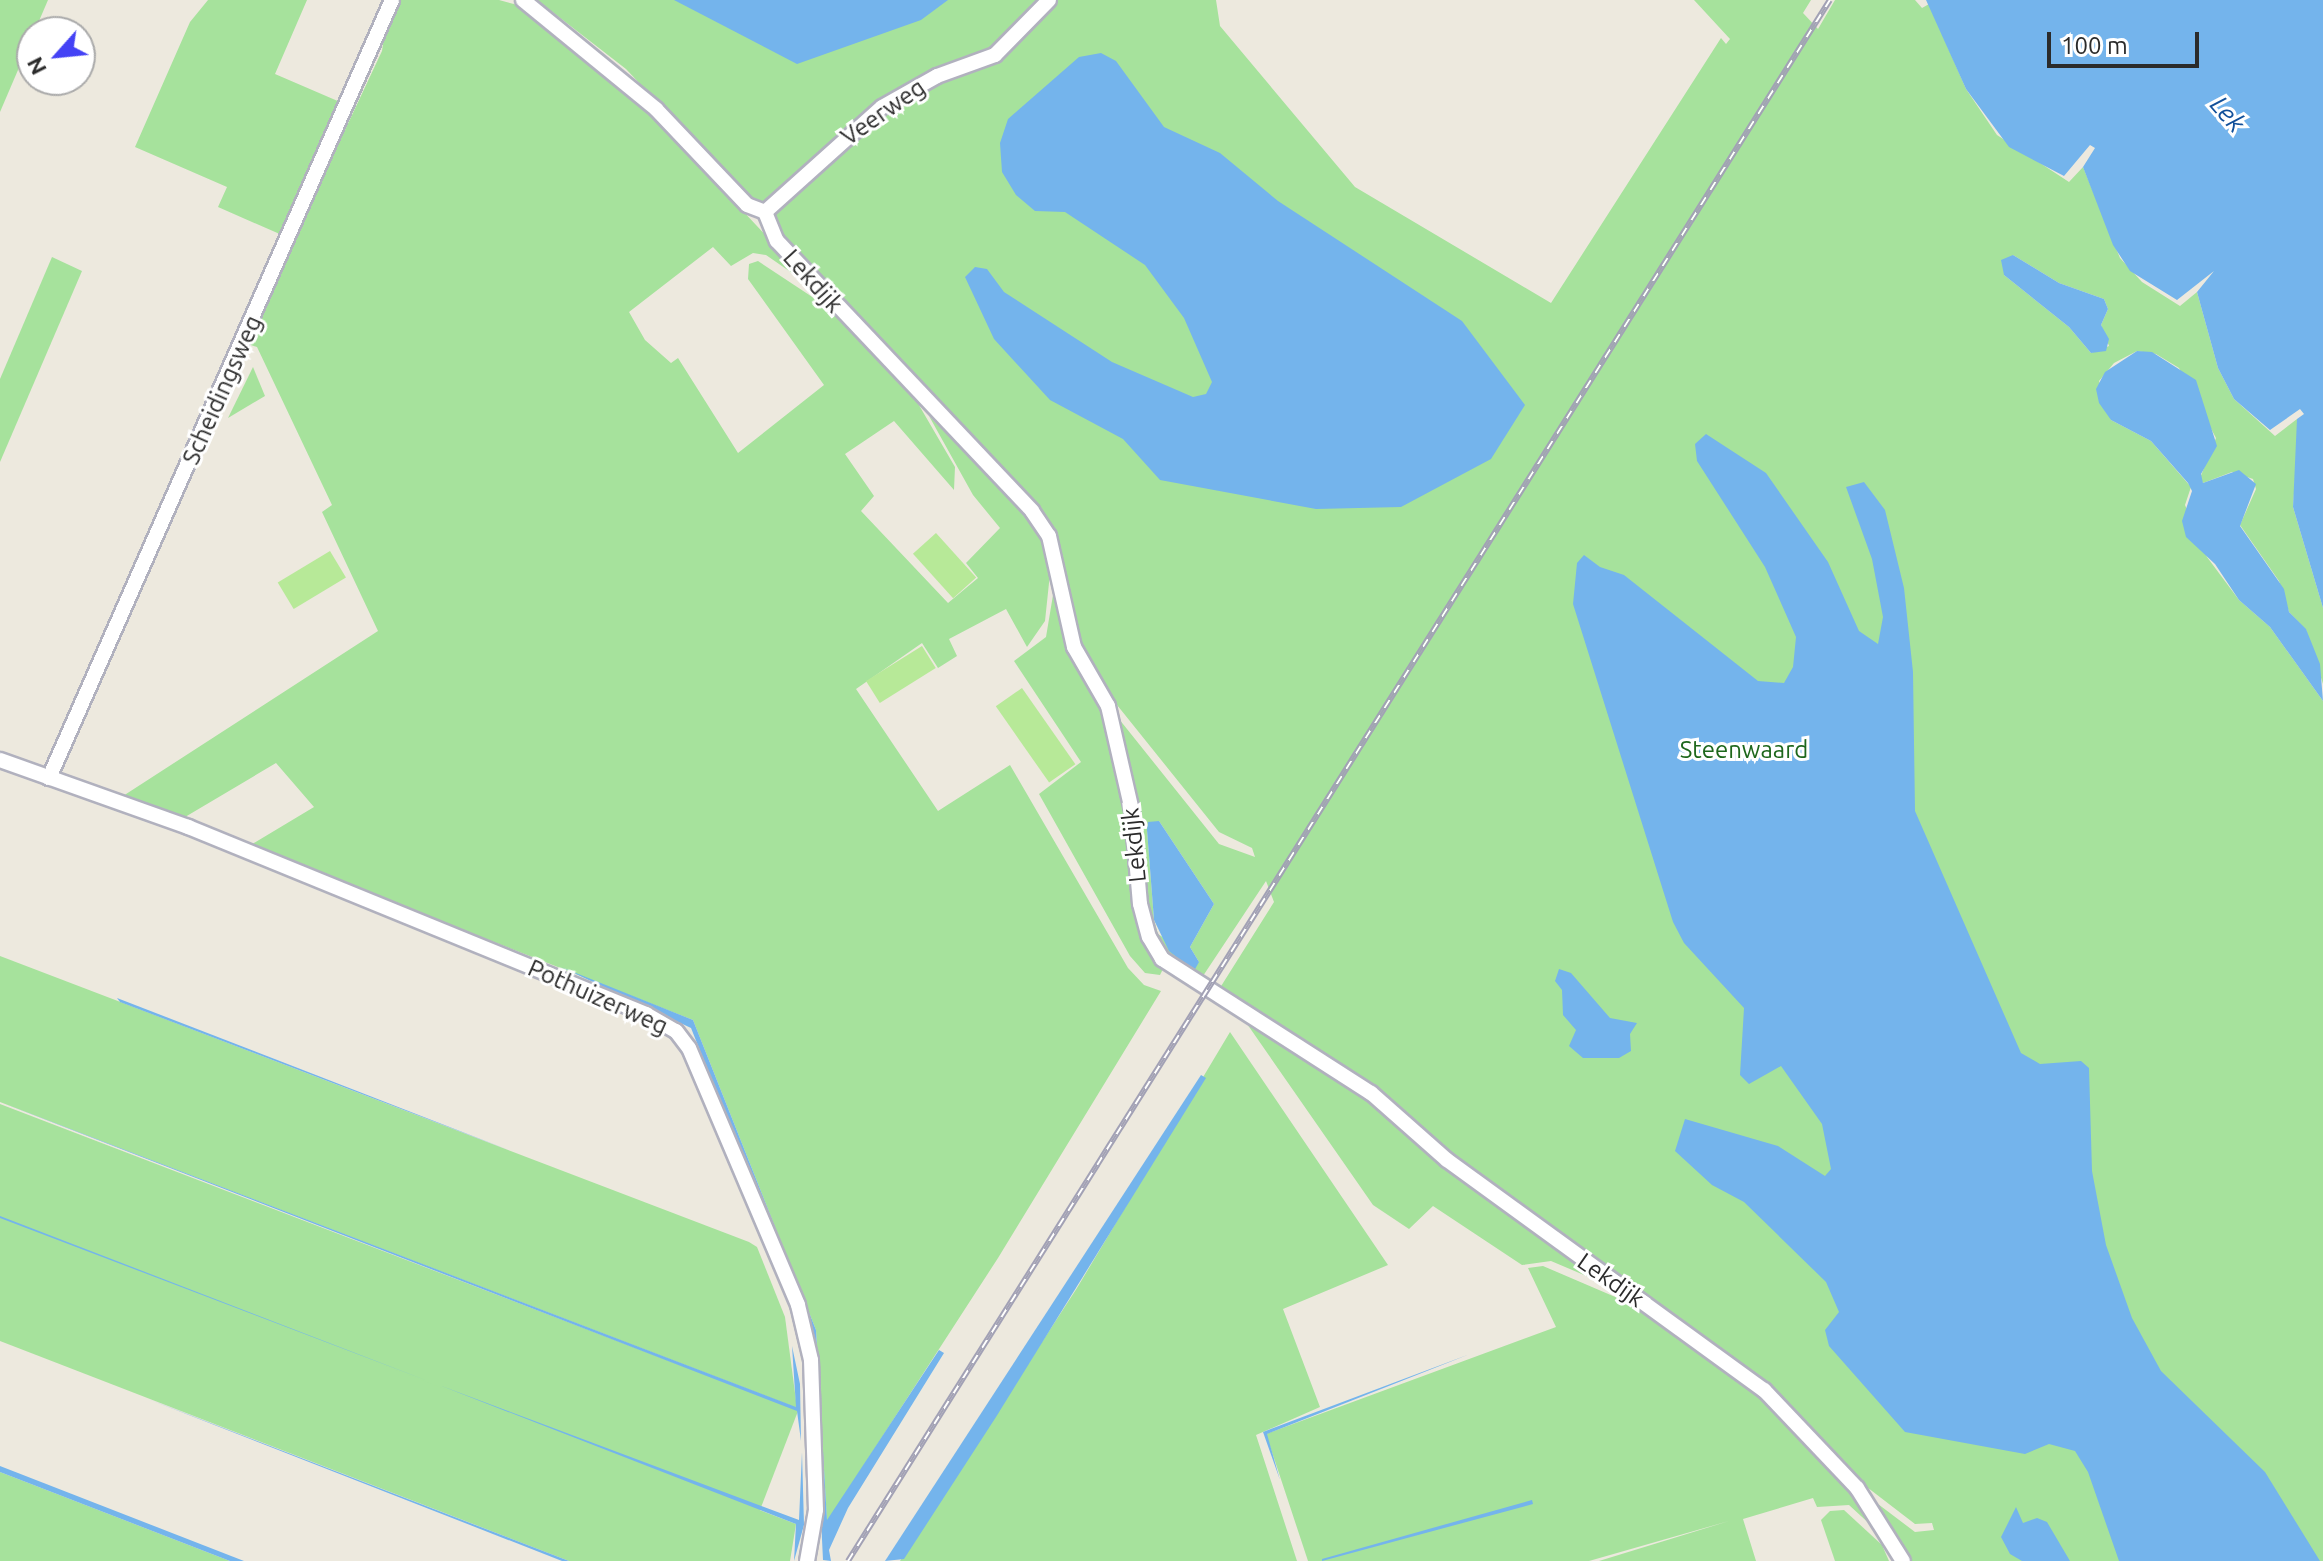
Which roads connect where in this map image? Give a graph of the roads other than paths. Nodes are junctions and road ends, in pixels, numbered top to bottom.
1 (392, 0) edge
2 (523, 0) edge
3 (1049, 0) edge
4 (765, 212) junction
5 (0, 760) edge
6 (49, 778) junction
7 (807, 1561) edge
8 (1903, 1561) edge

1 - 6 street, Scheidingsweg
2 - 4 street, Lekdijk
3 - 4 street, Veerweg
4 - 8 street, Lekdijk
5 - 6 street, Pothuizerweg
6 - 7 street, Pothuizerweg

